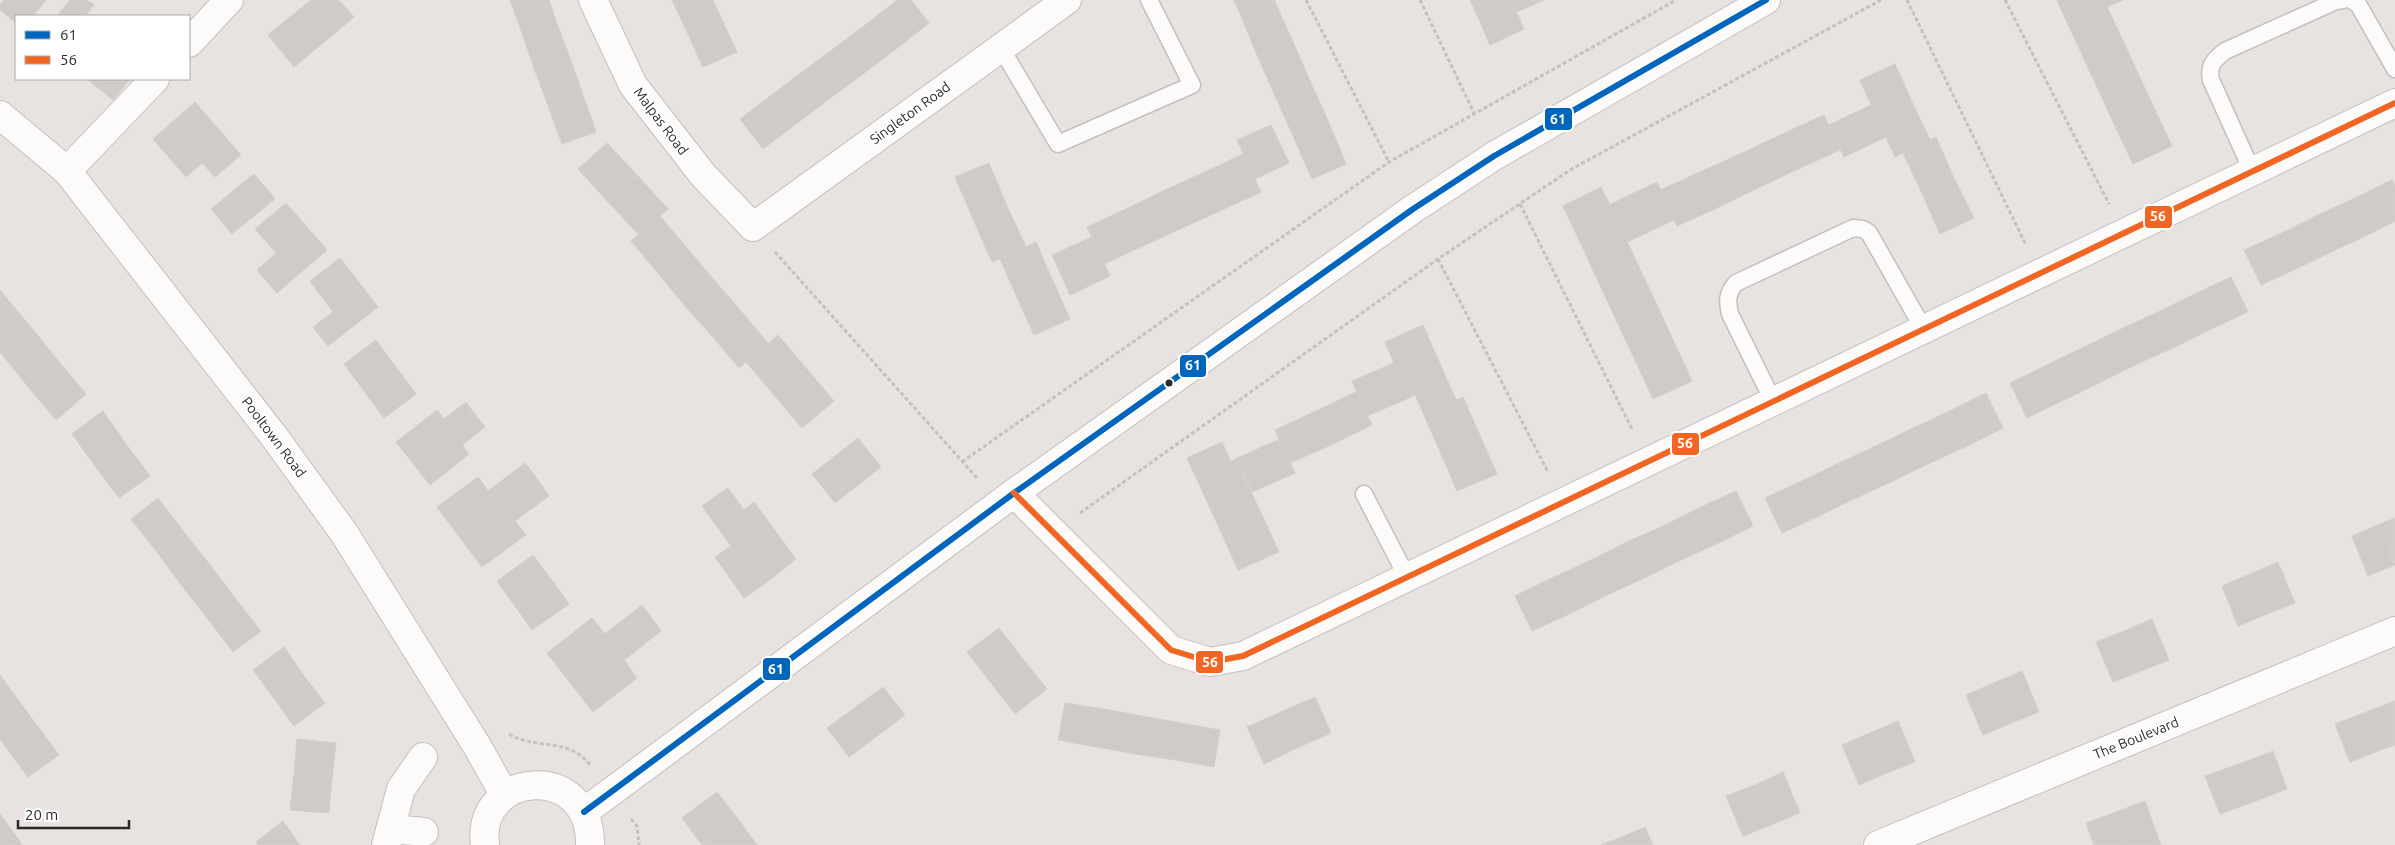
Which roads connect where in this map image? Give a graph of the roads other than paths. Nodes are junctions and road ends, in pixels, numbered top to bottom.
1 (229, 0) edge
2 (593, 0) edge
3 (1067, 0) edge
4 (1149, 0) edge
5 (1766, 0) edge
6 (2343, 0) edge
7 (2351, 0) edge
8 (190, 42) edge
9 (1000, 48) junction
10 (2395, 69) edge
11 (154, 80) edge
12 (2395, 102) edge
13 (0, 115) edge
14 (67, 171) junction
15 (2252, 171) junction
16 (753, 227) joint
17 (1923, 328) junction
18 (1773, 401) junction
19 (1364, 494) dead end
20 (1007, 498) junction
21 (1407, 577) junction
22 (2395, 631) edge
23 (423, 757) dead end
24 (504, 794) junction
25 (584, 812) junction
26 (424, 832) dead end
27 (389, 837) edge
28 (485, 845) edge
29 (590, 845) edge
30 (1878, 845) edge

1 - 8 street
2 - 16 street, Malpas Road
3 - 9 street, Singleton Road
4 - 9 lane
5 - 20 street
6 - 15 lane
7 - 10 lane
9 - 16 street, Singleton Road
11 - 14 street
12 - 15 street
13 - 14 street, Pooltown Road
14 - 24 street, Pooltown Road
15 - 17 street
17 - 18 street
17 - 18 lane
18 - 21 street
19 - 21 lane
20 - 21 street
20 - 25 street
22 - 30 street, The Boulevard
23 - 27 street
24 - 25 street
24 - 28 street
25 - 29 street
26 - 27 street

